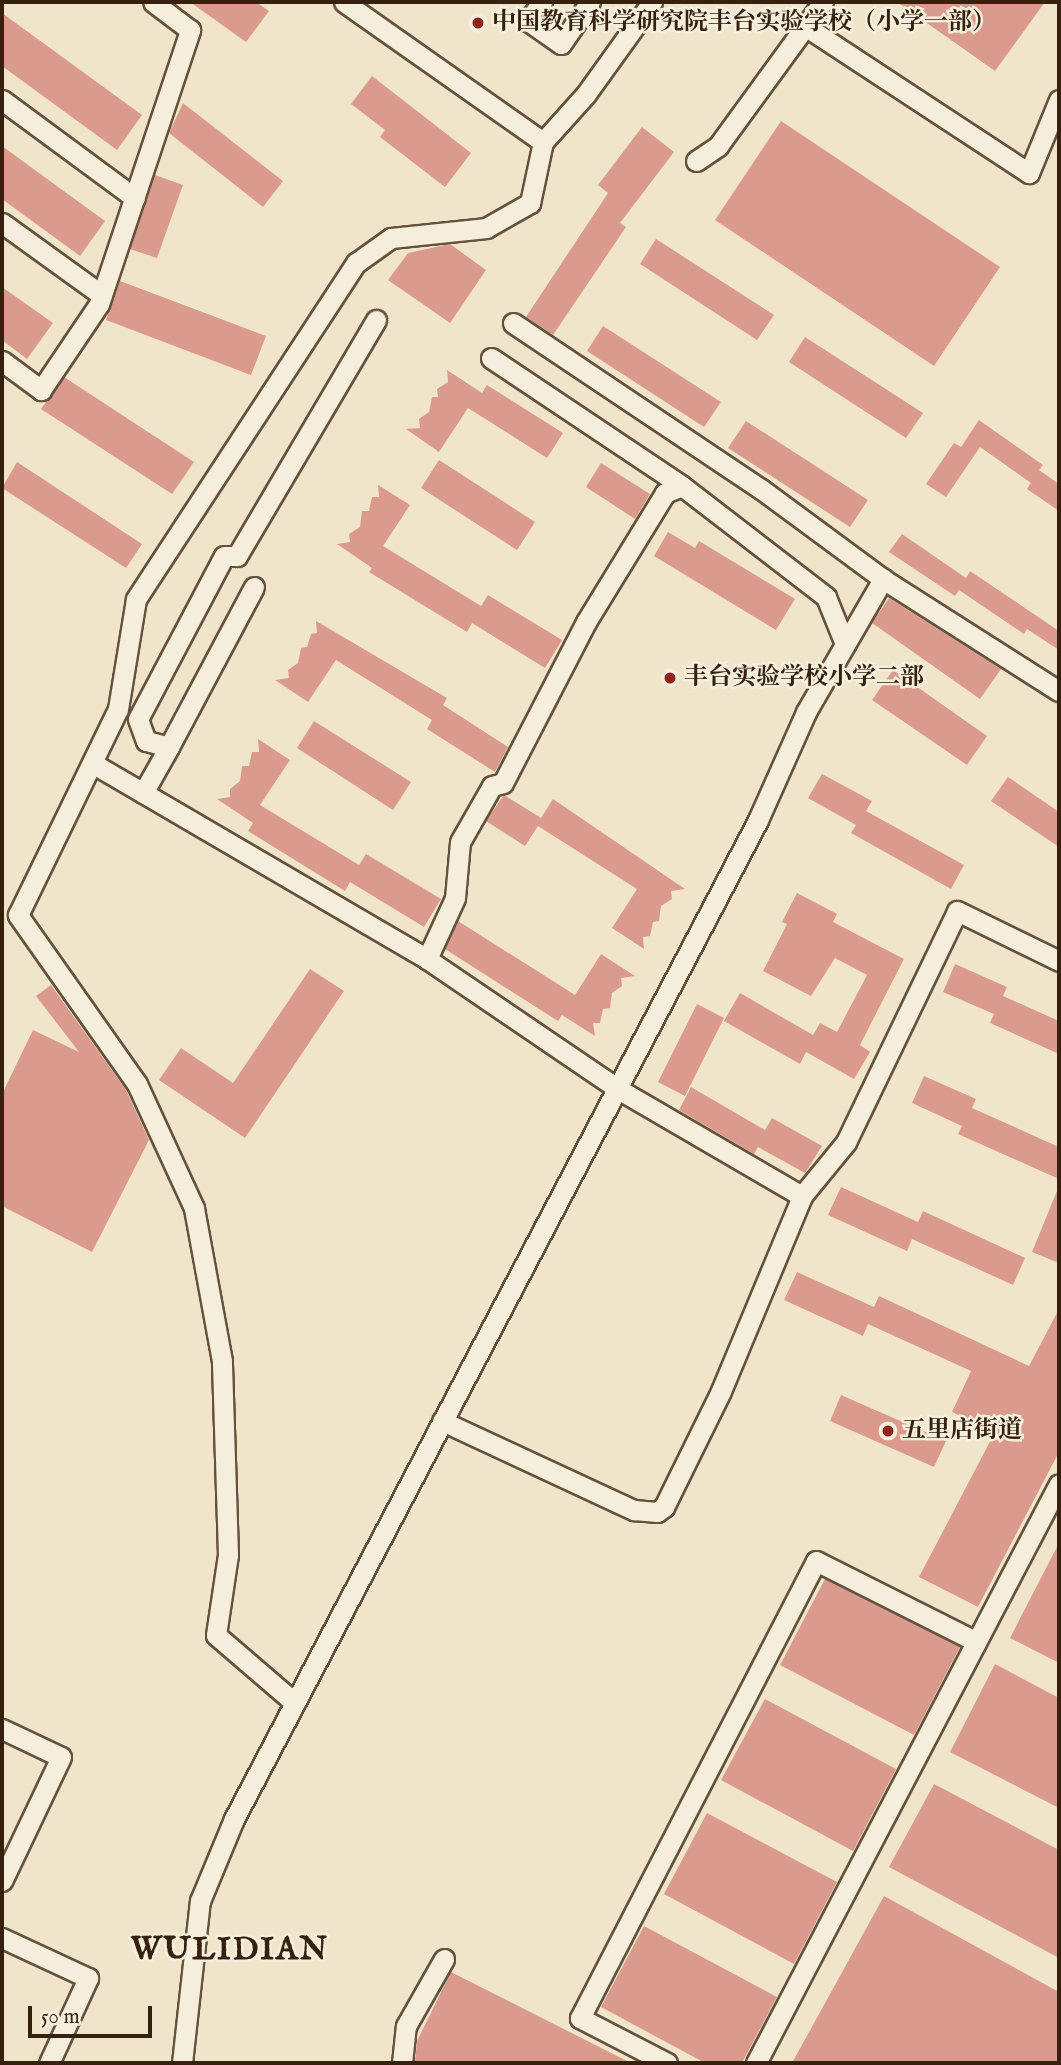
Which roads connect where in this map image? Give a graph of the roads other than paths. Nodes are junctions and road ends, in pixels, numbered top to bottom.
1 (153, 2) edge
2 (344, 2) edge
3 (542, 2) edge
4 (590, 2) edge
5 (652, 2) edge
6 (823, 2) edge
7 (805, 26) junction
8 (2, 100) edge
9 (1059, 100) edge
10 (543, 142) junction
11 (696, 161) dead end
12 (135, 198) junction
13 (2, 223) edge
14 (102, 295) junction
15 (376, 320) dead end
16 (513, 323) dead end
17 (491, 358) dead end
18 (2, 361) edge
19 (682, 486) junction
20 (883, 579) junction
21 (254, 587) dead end
22 (845, 644) junction
23 (1059, 691) edge
24 (169, 747) junction
25 (92, 763) junction
26 (143, 793) junction
27 (427, 959) junction
28 (1059, 961) edge
29 (618, 1089) junction
30 (802, 1196) junction
31 (442, 1421) junction
32 (1059, 1484) edge
33 (975, 1641) junction
34 (295, 1703) junction
35 (2, 1730) edge
36 (2, 1881) edge
37 (2, 1938) edge
38 (444, 1959) dead end
39 (49, 2063) edge
40 (182, 2063) edge
41 (402, 2063) edge
42 (667, 2063) edge
43 (756, 2063) edge

1 - 12 street
2 - 10 street
3 - 4 street
5 - 10 street
6 - 7 street
7 - 9 street
7 - 11 street
8 - 12 street
10 - 25 street
12 - 14 street
13 - 14 street
14 - 18 street
15 - 24 street
16 - 20 street
17 - 19 street
19 - 22 street
19 - 27 street
20 - 22 street
20 - 23 street
21 - 24 street
22 - 29 street
24 - 26 street
25 - 26 street
25 - 34 street
26 - 27 street
27 - 29 street
28 - 30 street
29 - 30 street
29 - 31 street
30 - 31 street
31 - 34 street
32 - 33 street
33 - 42 street
33 - 43 street
34 - 40 street
35 - 36 street
37 - 39 street
38 - 41 street

